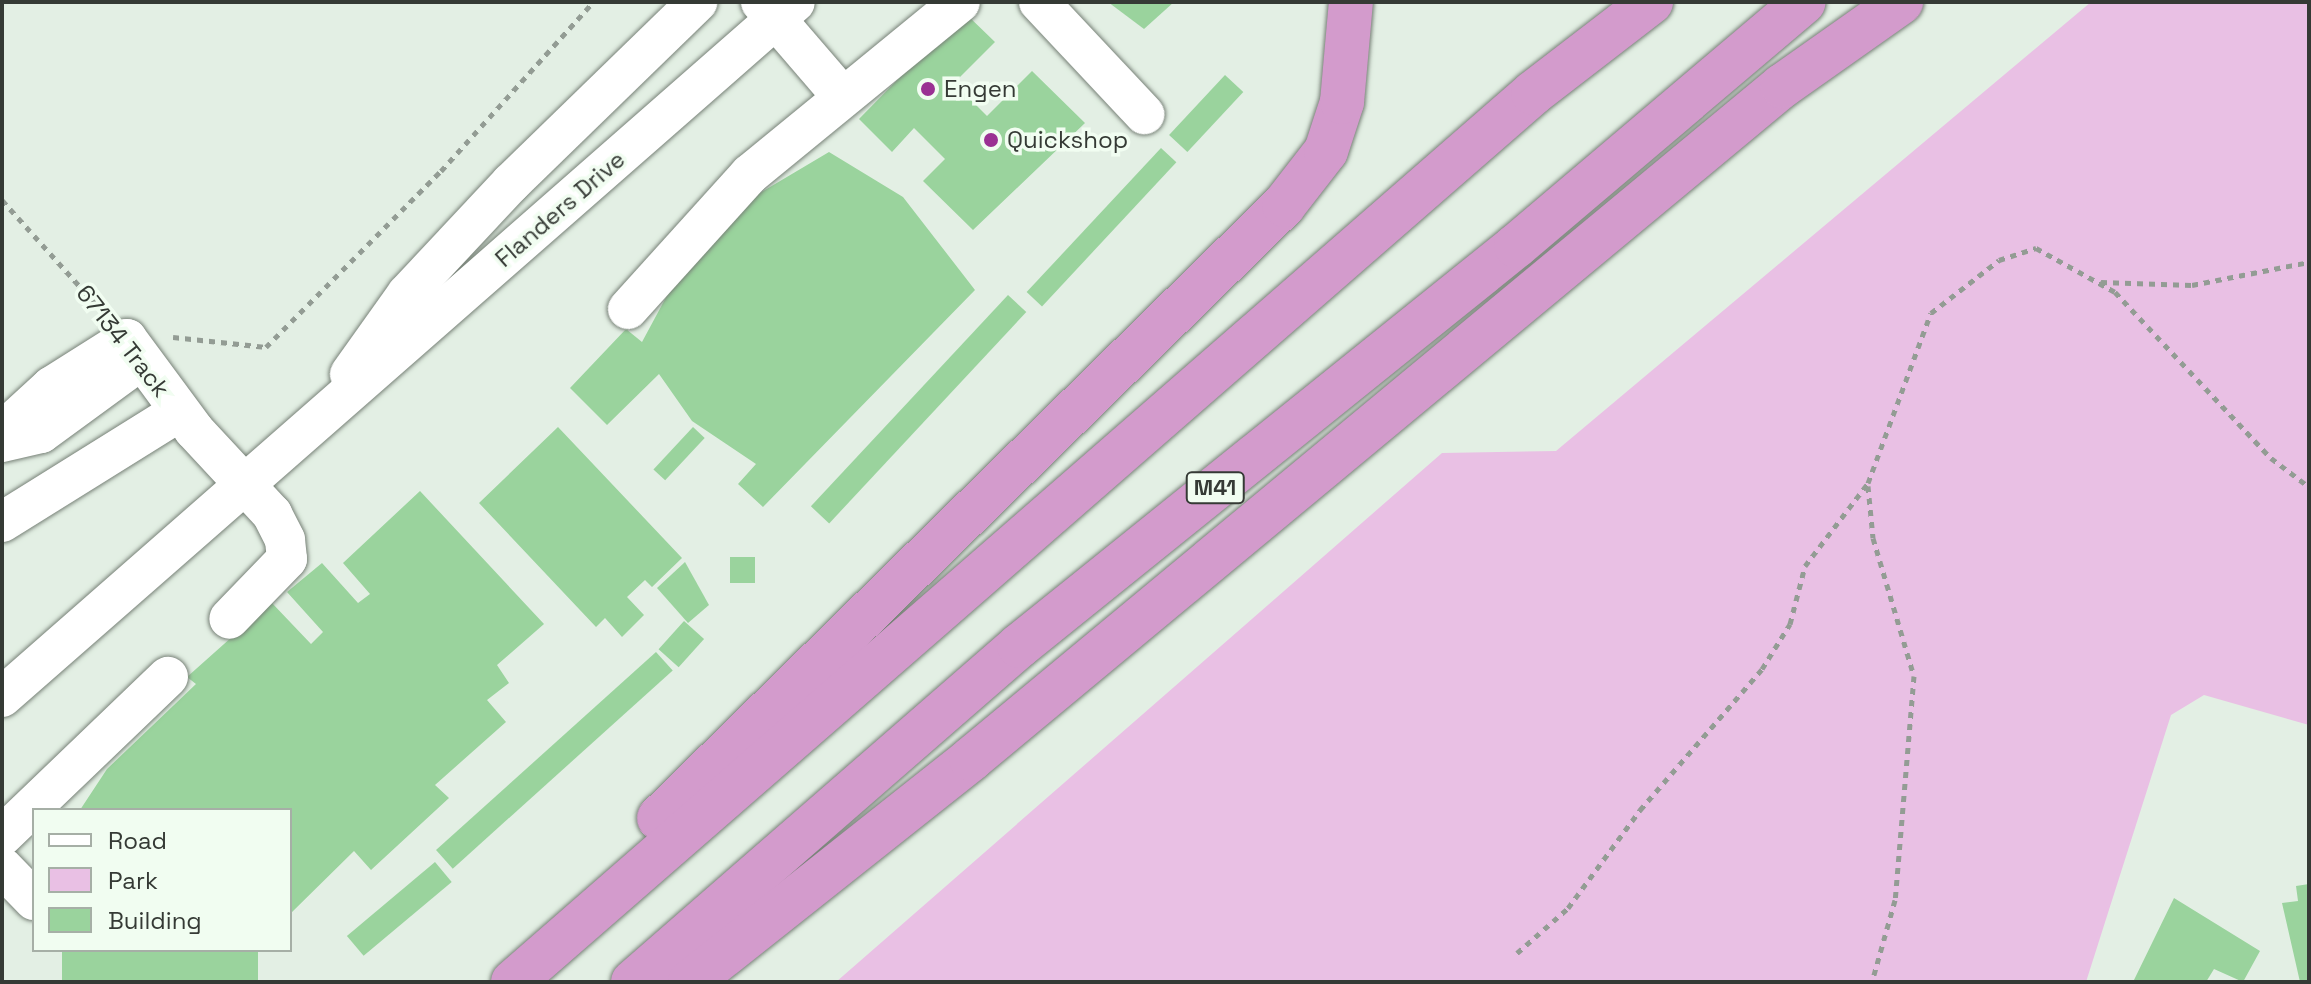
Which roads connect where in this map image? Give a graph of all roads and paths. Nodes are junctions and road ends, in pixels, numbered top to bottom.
1 (593, 2) edge
2 (697, 2) edge
3 (960, 2) edge
4 (1039, 2) edge
5 (1351, 2) edge
6 (1651, 2) edge
7 (1804, 2) edge
8 (1901, 2) edge
9 (777, 7) edge
10 (841, 95) junction
11 (1144, 114) dead end
12 (2, 200) edge
13 (2309, 262) edge
14 (2096, 281) junction
15 (628, 309) dead end
16 (134, 349) junction
17 (179, 412) junction
18 (322, 413) junction
19 (2, 432) edge
20 (2, 442) edge
21 (244, 482) junction
22 (1868, 483) junction
23 (2309, 487) edge
24 (2, 522) edge
25 (229, 619) dead end
26 (168, 677) dead end
27 (2, 697) edge
28 (2, 836) edge
29 (2, 867) edge
30 (32, 898) edge
31 (1517, 953) dead end
32 (492, 982) edge
33 (513, 982) edge
34 (633, 982) edge
35 (690, 982) edge
36 (1872, 982) edge

1 - 16 path
2 - 18 street, Flanders Drive
3 - 10 street
4 - 11 street
5 - 32 highway
6 - 33 highway
7 - 34 highway, M41
8 - 35 highway
9 - 10 street
9 - 18 street, Flanders Drive
10 - 15 street
12 - 16 path, 67134 Track
13 - 14 path
14 - 22 path
14 - 23 path
16 - 17 street, 67134 Track
16 - 19 street
16 - 20 street
17 - 21 street, 67134 Track
17 - 24 street
18 - 21 street, Flanders Drive
21 - 25 street, 67134 Track
21 - 27 street, Flanders Drive
22 - 31 path
22 - 36 path
26 - 28 street
29 - 30 street

